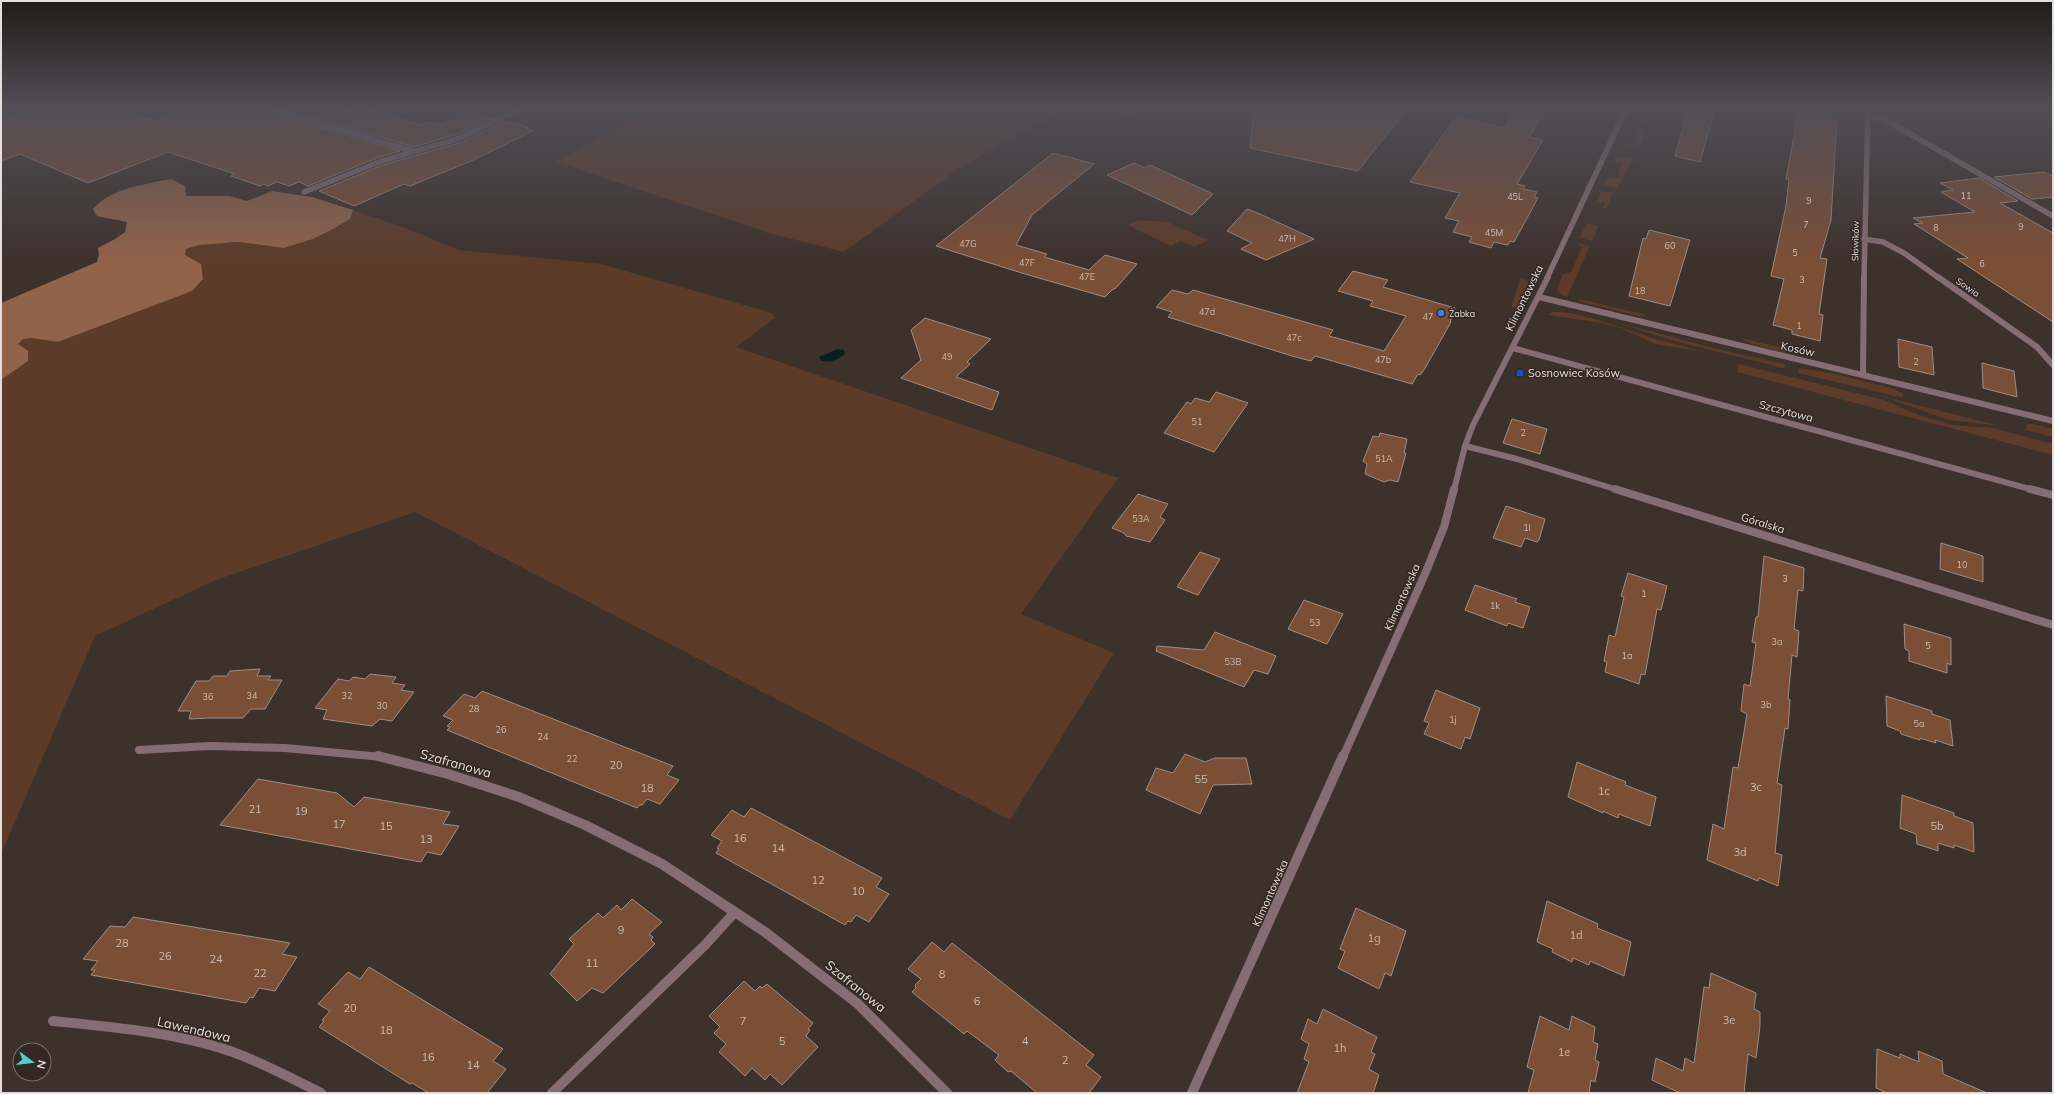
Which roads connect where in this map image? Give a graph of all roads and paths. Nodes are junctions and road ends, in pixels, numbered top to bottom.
1 (389, 160) edge
2 (1602, 160) edge
3 (1866, 160) edge
4 (1956, 160) edge
5 (304, 192) dead end
6 (2053, 216) edge
7 (1864, 238) junction
8 (1539, 297) junction
9 (1513, 348) junction
10 (2053, 365) edge
11 (1863, 374) junction
12 (2053, 421) edge
13 (1465, 446) junction
14 (2053, 495) edge
15 (2053, 625) edge
16 (139, 750) dead end
17 (735, 912) junction
18 (53, 1021) dead end
19 (321, 1093) edge
20 (552, 1093) edge
21 (947, 1093) edge
22 (1192, 1093) edge

1 - 5 street
2 - 8 street, Klimontowska
3 - 7 street, Słowików
4 - 6 street
7 - 10 street, Sowia
7 - 11 street, Słowików
8 - 9 street, Klimontowska
8 - 11 street, Kosów
9 - 13 street, Klimontowska
9 - 14 street, Szczytowa
11 - 12 street, Kosów
13 - 15 street, Góralska
13 - 22 street, Klimontowska
16 - 17 street, Szafranowa
17 - 20 street
17 - 21 street, Szafranowa
18 - 19 street, Lawendowa

